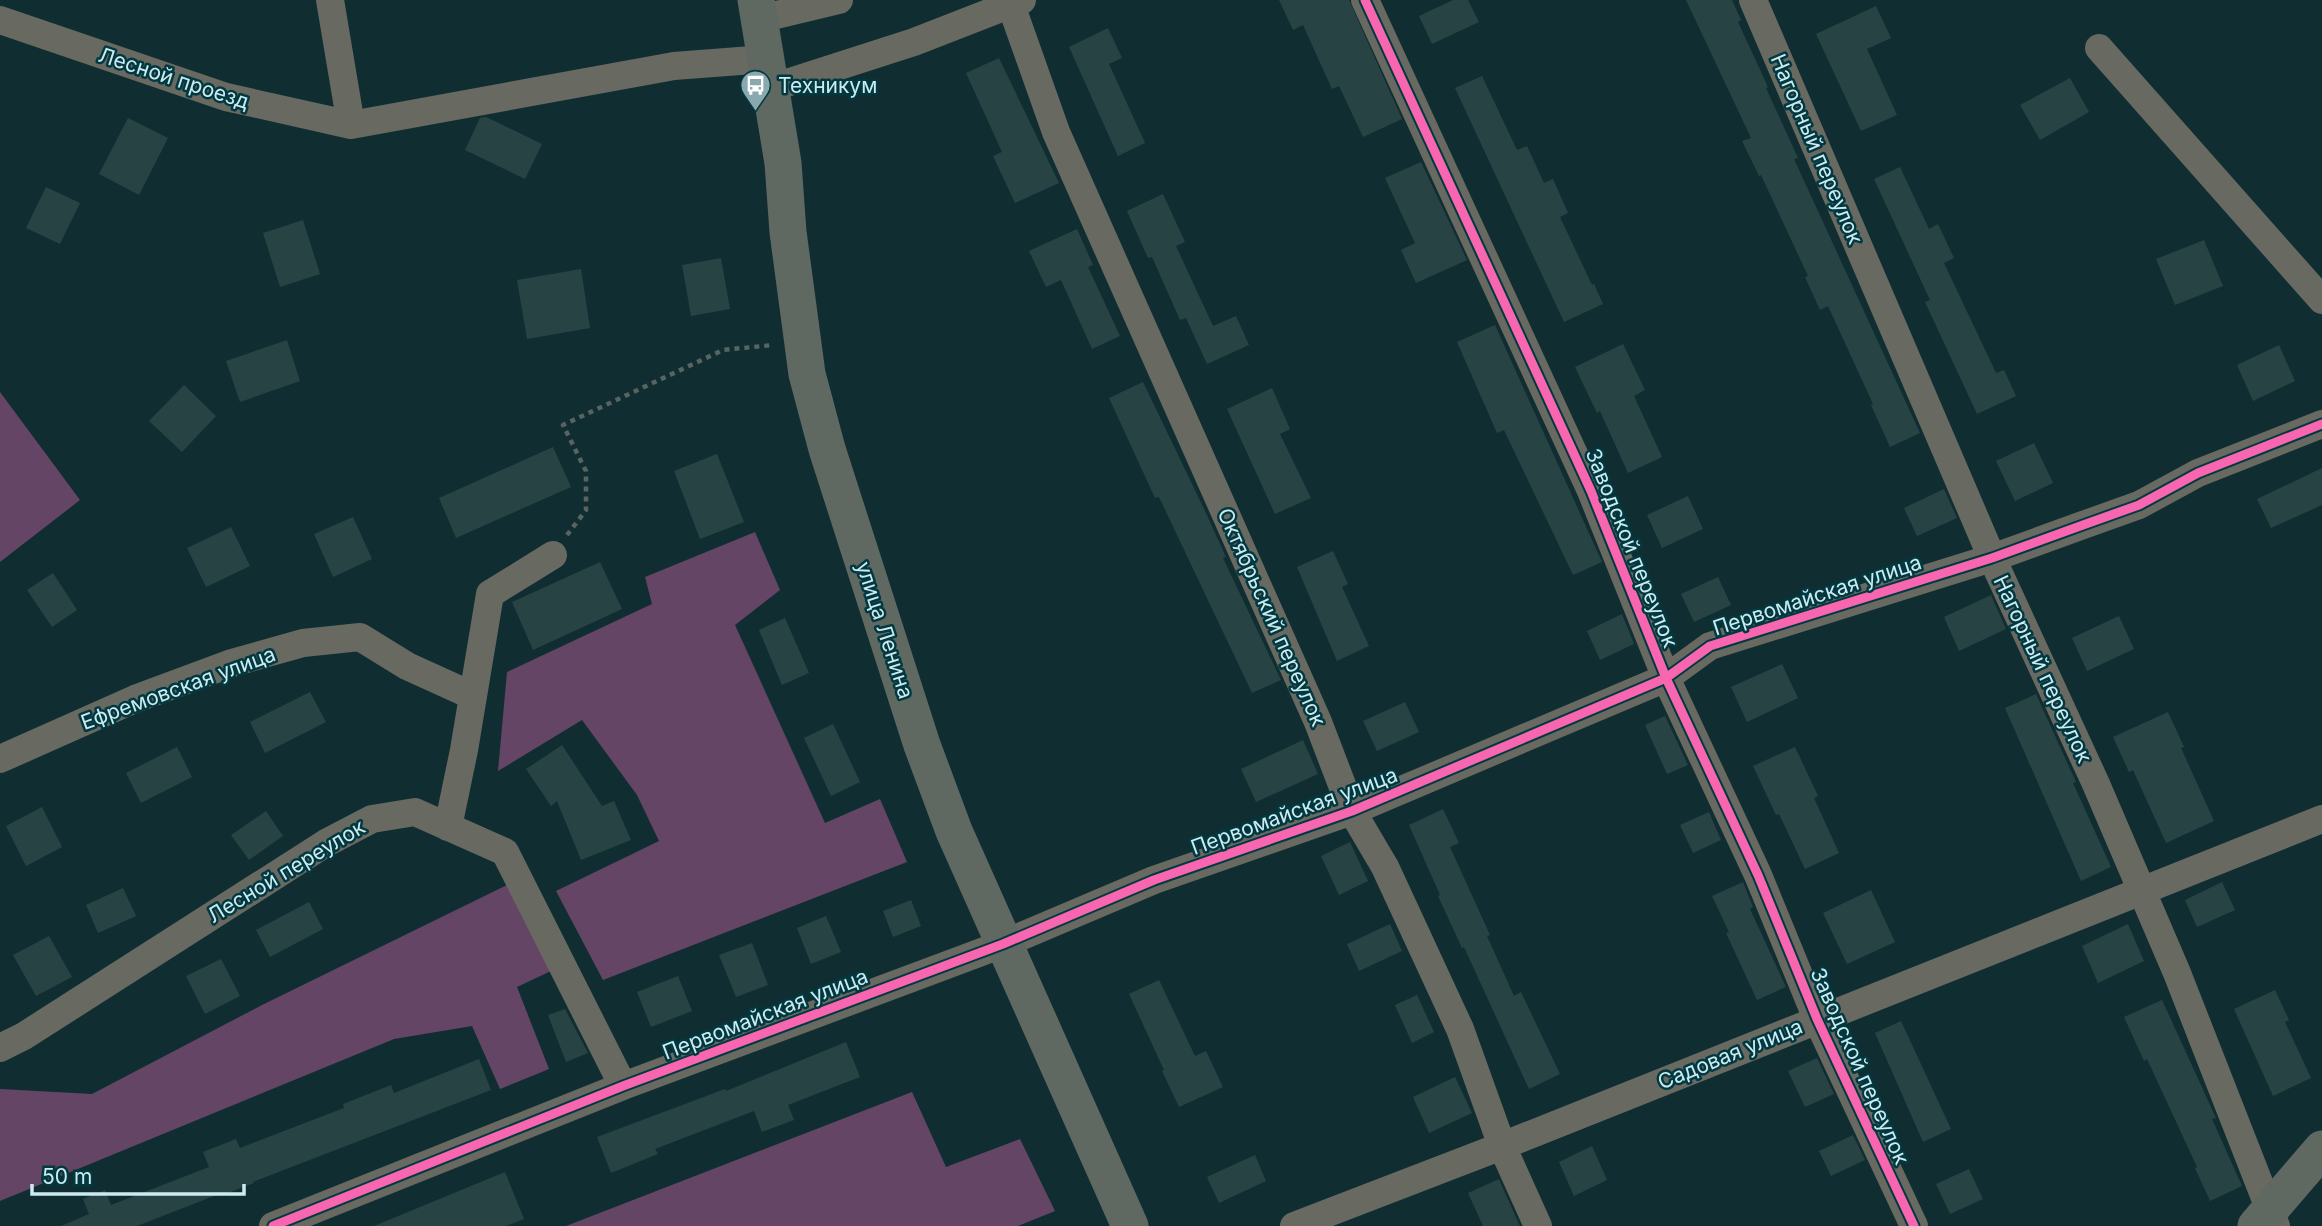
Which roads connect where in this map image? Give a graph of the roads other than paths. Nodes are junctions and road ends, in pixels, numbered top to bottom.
1 (330, 0) edge
2 (839, 0) edge
3 (1364, 0) edge
4 (1753, 0) edge
5 (1016, 3) edge
6 (758, 10) edge
7 (0, 20) edge
8 (2099, 48) dead end
9 (769, 74) junction
10 (351, 125) junction
11 (2322, 300) edge
12 (2322, 424) edge
13 (553, 555) road end
14 (1992, 558) junction
15 (1666, 678) junction
16 (472, 696) junction
17 (0, 759) edge
18 (1352, 811) junction
19 (2322, 819) edge
20 (448, 827) junction
21 (2141, 891) junction
22 (1003, 944) junction
23 (1817, 1018) junction
24 (0, 1048) edge
25 (623, 1086) junction
26 (1502, 1146) junction
27 (2322, 1149) edge
28 (2267, 1221) edge
29 (272, 1226) edge
30 (1130, 1226) edge
31 (1294, 1226) edge
32 (1538, 1226) edge
33 (1914, 1226) edge

1 - 10 street
2 - 6 street
3 - 15 street, Заводской переулок
4 - 14 street, Нагорный переулок
5 - 9 street
5 - 18 street, Октябрьский переулок
6 - 9 main road, улица Ленина
7 - 10 street, Лесной проезд
8 - 11 street
9 - 10 street
9 - 22 main road, улица Ленина
12 - 14 street, Первомайская улица
13 - 16 street
14 - 15 street, Первомайская улица
14 - 21 street, Нагорный переулок
15 - 18 street, Первомайская улица
15 - 23 street, Заводской переулок
16 - 17 street, Ефремовская улица
16 - 20 street
18 - 22 street, Первомайская улица
18 - 26 street, Октябрьский переулок
19 - 21 street, Садовая улица
20 - 24 street, Лесной переулок
20 - 25 street, Лесной переулок
21 - 23 street, Садовая улица
21 - 28 street, Нагорный переулок
22 - 25 street, Первомайская улица
22 - 30 main road, улица Ленина
23 - 26 street, Садовая улица
23 - 33 street, Заводской переулок
25 - 29 street, Первомайская улица
26 - 31 street, Садовая улица
26 - 32 street, Октябрьский переулок
27 - 28 main road

